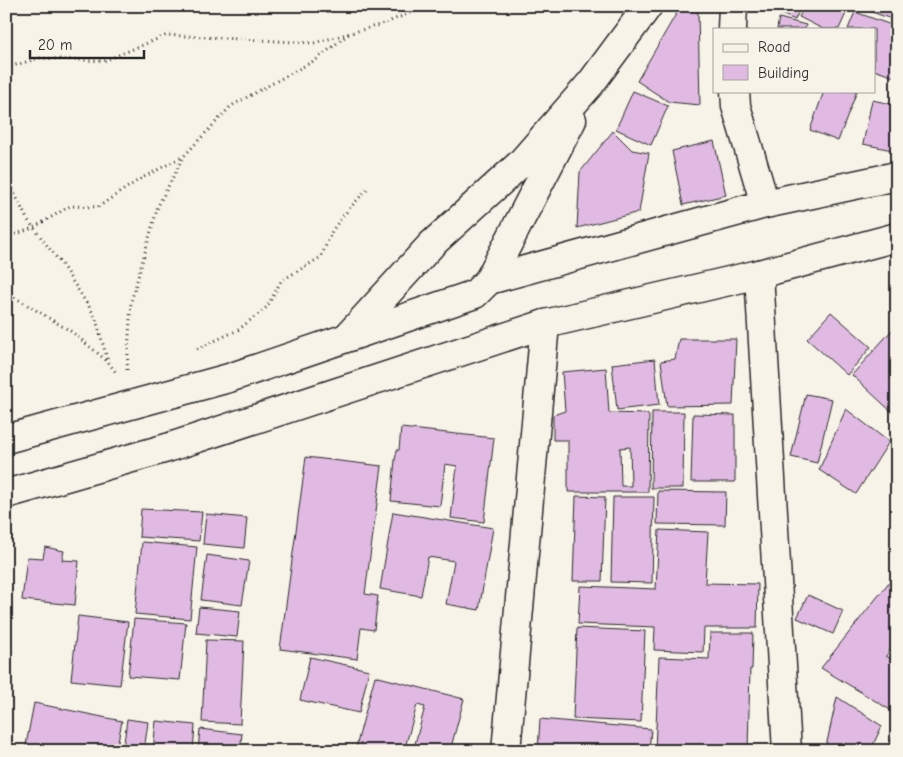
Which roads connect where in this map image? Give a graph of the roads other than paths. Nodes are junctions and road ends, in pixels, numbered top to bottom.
1 (648, 6) edge
2 (732, 6) edge
3 (732, 28) edge
4 (592, 84) junction
5 (735, 92) edge
6 (897, 176) edge
7 (765, 204) junction
8 (897, 237) edge
9 (758, 274) junction
10 (489, 280) junction
11 (545, 324) junction
12 (348, 336) junction
13 (6, 439) edge
14 (6, 494) edge
15 (506, 751) edge
16 (787, 751) edge

1 - 4 street
2 - 3 street
4 - 10 street
4 - 12 street
5 - 7 street
6 - 7 street
7 - 10 street
8 - 9 street
9 - 11 street
9 - 16 street
10 - 12 street
11 - 14 street
11 - 15 street
12 - 13 street

